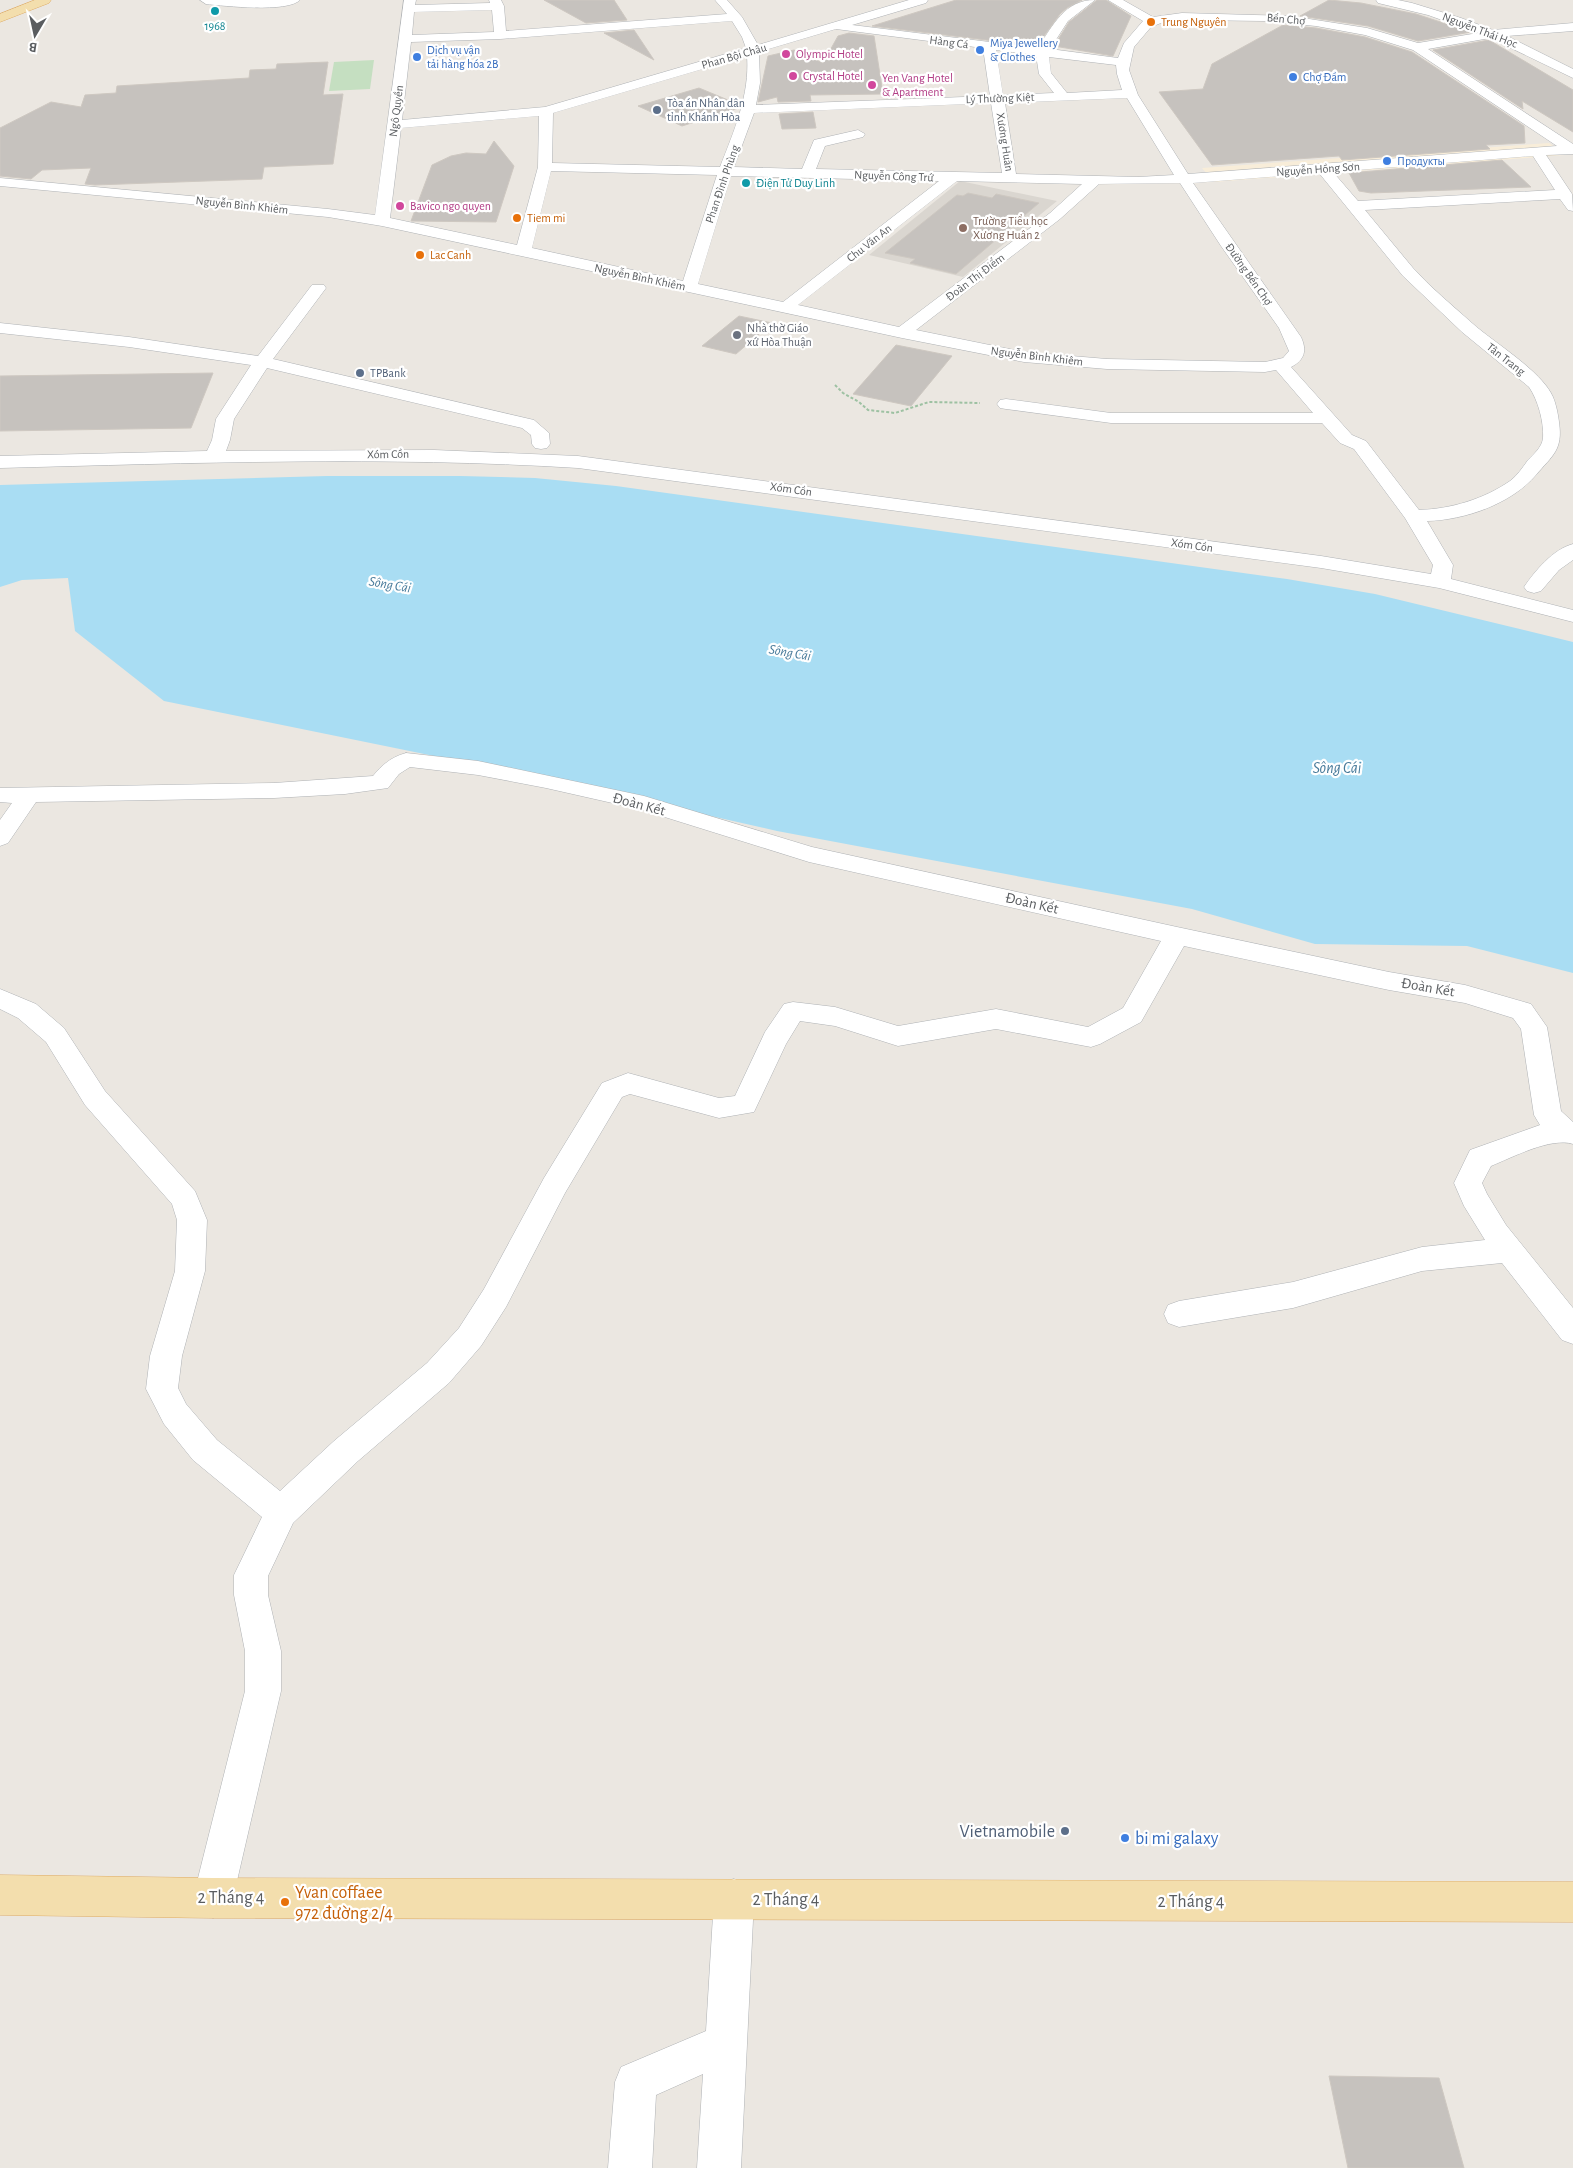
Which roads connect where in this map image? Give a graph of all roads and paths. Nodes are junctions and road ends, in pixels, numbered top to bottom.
1 (20, 0) edge
2 (45, 0) edge
3 (206, 0) edge
4 (294, 0) edge
5 (721, 0) edge
6 (922, 0) edge
7 (1089, 0) edge
8 (1114, 0) edge
9 (1382, 0) edge
10 (230, 2) edge
11 (867, 2) dead end
12 (496, 3) edge
13 (1169, 4) dead end
14 (409, 5) edge
15 (0, 8) edge
16 (889, 10) junction
17 (736, 17) junction
18 (1188, 17) junction
19 (0, 18) edge
20 (1151, 21) junction
21 (835, 26) junction
22 (1573, 27) edge
23 (1493, 34) junction
24 (500, 35) junction
25 (405, 39) junction
26 (989, 46) junction
27 (1416, 47) junction
28 (753, 50) junction
29 (1042, 52) junction
30 (1122, 62) junction
31 (1573, 74) edge
32 (1132, 94) junction
33 (1063, 96) junction
34 (998, 98) junction
35 (748, 109) junction
36 (546, 111) junction
37 (394, 126) junction
38 (858, 134) dead end
39 (1573, 150) edge
40 (1537, 152) junction
41 (546, 167) junction
42 (1323, 169) junction
43 (726, 171) junction
44 (807, 173) junction
45 (953, 178) junction
46 (1010, 179) junction
47 (1183, 179) junction
48 (1094, 181) junction
49 (0, 182) edge
50 (1569, 200) edge
51 (1353, 206) junction
52 (382, 221) junction
53 (523, 252) junction
54 (689, 287) junction
55 (785, 308) junction
56 (314, 321) dead end
57 (0, 328) edge
58 (902, 333) junction
59 (292, 351) dead end
60 (262, 362) junction
61 (1280, 365) junction
62 (282, 366) junction
63 (271, 381) dead end
64 (835, 385) dead end
65 (1006, 404) joint
66 (1327, 418) junction
67 (245, 420) dead end
68 (541, 444) junction
69 (0, 446) edge
70 (591, 446) dead end
71 (217, 449) junction
72 (630, 451) dead end
73 (0, 462) edge
74 (1414, 516) junction
75 (1573, 550) edge
76 (1441, 574) junction
77 (1573, 616) edge
78 (0, 795) edge
79 (28, 796) junction
80 (0, 838) edge
81 (1177, 936) junction
82 (0, 998) edge
83 (1569, 1131) edge
84 (1510, 1250) junction
85 (1179, 1314) dead end
86 (1573, 1331) edge
87 (281, 1512) junction
88 (0, 1895) edge
89 (212, 1898) junction
90 (734, 1899) junction
91 (1573, 1902) edge
92 (725, 2044) junction
93 (630, 2168) edge
94 (719, 2168) edge

1 - 15 main road
2 - 19 main road
3 - 10 street
4 - 10 street
5 - 17 street
6 - 16 street, Phan Bội Châu
7 - 29 street
8 - 20 street
9 - 23 street, Nguyễn Thái Học
11 - 16 street
12 - 14 street
12 - 24 street
13 - 18 street
14 - 25 street, Ngô Quyền
16 - 21 street, Phan Bội Châu
17 - 24 street
17 - 28 street
18 - 20 street, Bến Chợ
18 - 27 street, Bến Chợ
20 - 30 street
21 - 26 street, Hàng Cá
21 - 28 street, Phan Bội Châu
22 - 23 street
23 - 27 street
23 - 31 street, Nguyễn Thái Học
24 - 25 street
25 - 37 street, Ngô Quyền
26 - 29 street, Hàng Cá
26 - 34 street, Xương Huân
27 - 39 street, Bến Chợ
28 - 35 street, Phan Đình Phùng
28 - 36 street, Phan Bội Châu
29 - 30 street, Hàng Cá
29 - 33 street
30 - 32 street
32 - 33 street, Lý Thường Kiệt
32 - 47 street
33 - 34 street, Lý Thường Kiệt
34 - 35 street, Lý Thường Kiệt
34 - 46 street, Xương Huân
35 - 43 street, Phan Đình Phùng
36 - 37 street, Phan Bội Châu
36 - 41 street
37 - 52 street, Ngô Quyền
38 - 44 street
39 - 40 street, Nguyễn Hồng Sơn
40 - 42 street, Nguyễn Hồng Sơn
40 - 50 street
41 - 43 street, Nguyễn Công Trứ
41 - 53 street
42 - 47 street, Nguyễn Hồng Sơn
42 - 51 street, Tân Trang
43 - 44 street, Nguyễn Công Trứ
43 - 54 street, Phan Đình Phùng
44 - 45 street, Nguyễn Công Trứ
45 - 46 street, Nguyễn Công Trứ
45 - 55 street, Chu Văn An
46 - 48 street, Nguyễn Công Trứ
47 - 48 street, Nguyễn Công Trứ
47 - 61 street, Đường Bến Chợ
48 - 58 street, Đoàn Thị Điểm
49 - 52 street, Nguyễn Bình Khiêm
50 - 51 street
51 - 74 street, Tân Trang
52 - 53 street, Nguyễn Bình Khiêm
53 - 54 street, Nguyễn Bình Khiêm
54 - 55 street, Nguyễn Bình Khiêm
55 - 58 street, Nguyễn Bình Khiêm
56 - 60 street
57 - 60 street
58 - 61 street, Nguyễn Bình Khiêm
59 - 62 street
60 - 62 street
60 - 71 street
61 - 66 street
62 - 63 street
62 - 68 street
64 - 65 path
65 - 66 street
66 - 74 street
67 - 71 street
68 - 70 street, Xóm Cồn
68 - 71 street, Xóm Cồn
69 - 71 street, Xóm Cồn
71 - 73 street, Xóm Cồn
71 - 76 street, Xóm Cồn
72 - 76 street, Xóm Cồn
74 - 76 street
75 - 76 street, Xóm Cồn
76 - 77 street, Xóm Cồn
78 - 79 street
79 - 80 street
79 - 81 street, Đoàn Kết
81 - 83 street, Đoàn Kết
81 - 87 street
82 - 87 street
83 - 84 street
84 - 85 street
84 - 86 street
87 - 89 street
88 - 89 main road, 2 Tháng 4
89 - 90 main road, 2 Tháng 4
90 - 91 main road, 2 Tháng 4
90 - 92 street
92 - 93 street
92 - 94 street

